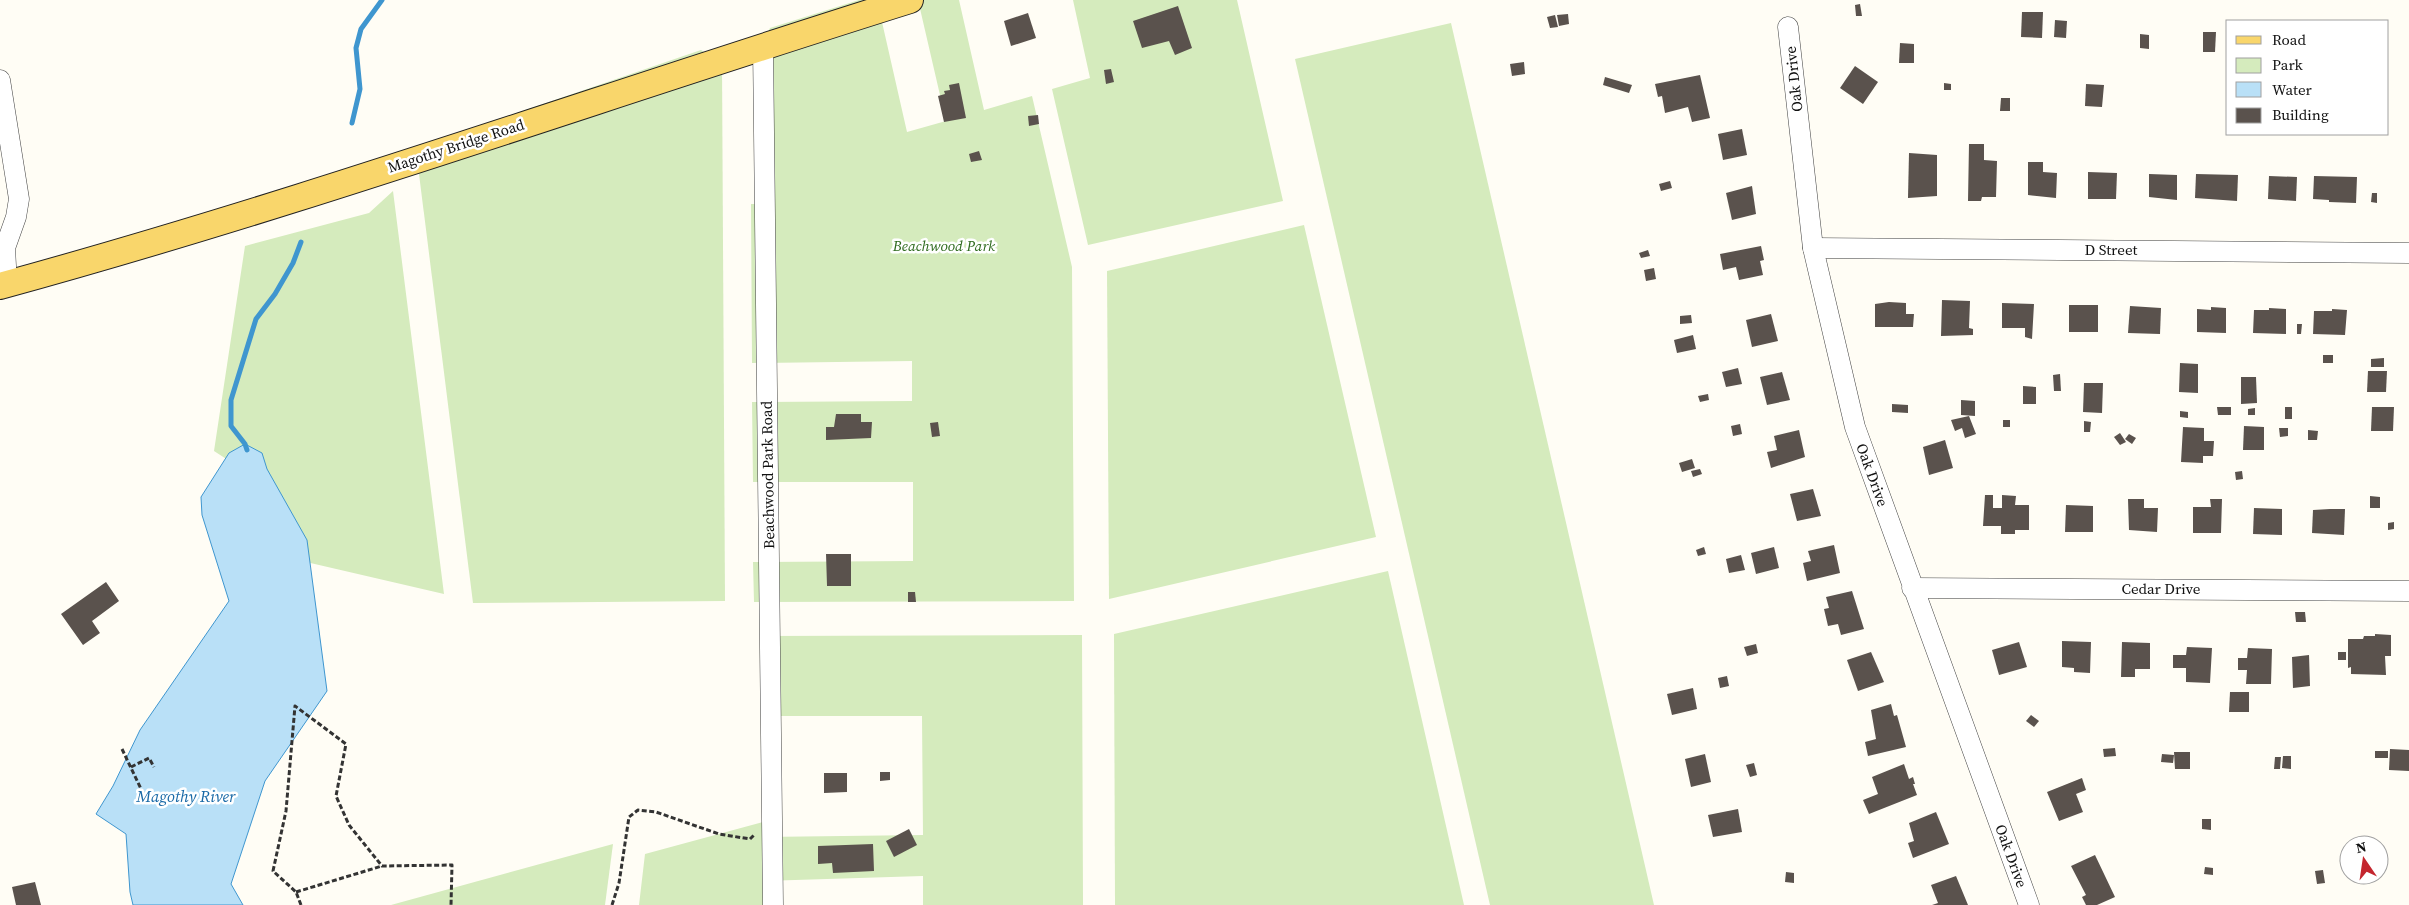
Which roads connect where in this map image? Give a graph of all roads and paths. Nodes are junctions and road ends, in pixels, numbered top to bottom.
1 (910, 0) edge
2 (1788, 27) dead end
3 (763, 46) junction
4 (0, 80) edge
5 (1814, 248) junction
6 (2409, 252) edge
7 (3, 285) edge
8 (1912, 588) junction
9 (2409, 591) edge
10 (122, 749) dead end
11 (154, 767) dead end
12 (130, 768) junction
13 (143, 793) dead end
14 (772, 807) junction
15 (382, 866) junction
16 (296, 892) junction
17 (301, 905) edge
18 (451, 905) edge
19 (612, 905) edge
20 (773, 905) edge
21 (2029, 905) edge

1 - 3 main road, Magothy Bridge Road
2 - 5 street, Oak Drive
3 - 7 main road, Magothy Bridge Road
3 - 14 street, Beachwood Park Road
4 - 7 street
5 - 6 street, D Street
5 - 8 street, Oak Drive
8 - 9 street, Cedar Drive
8 - 21 street, Oak Drive
10 - 12 path
11 - 12 path
12 - 13 path
14 - 19 path
14 - 20 street, Beachwood Park Road
15 - 16 path
15 - 16 path
15 - 18 path
16 - 17 path

